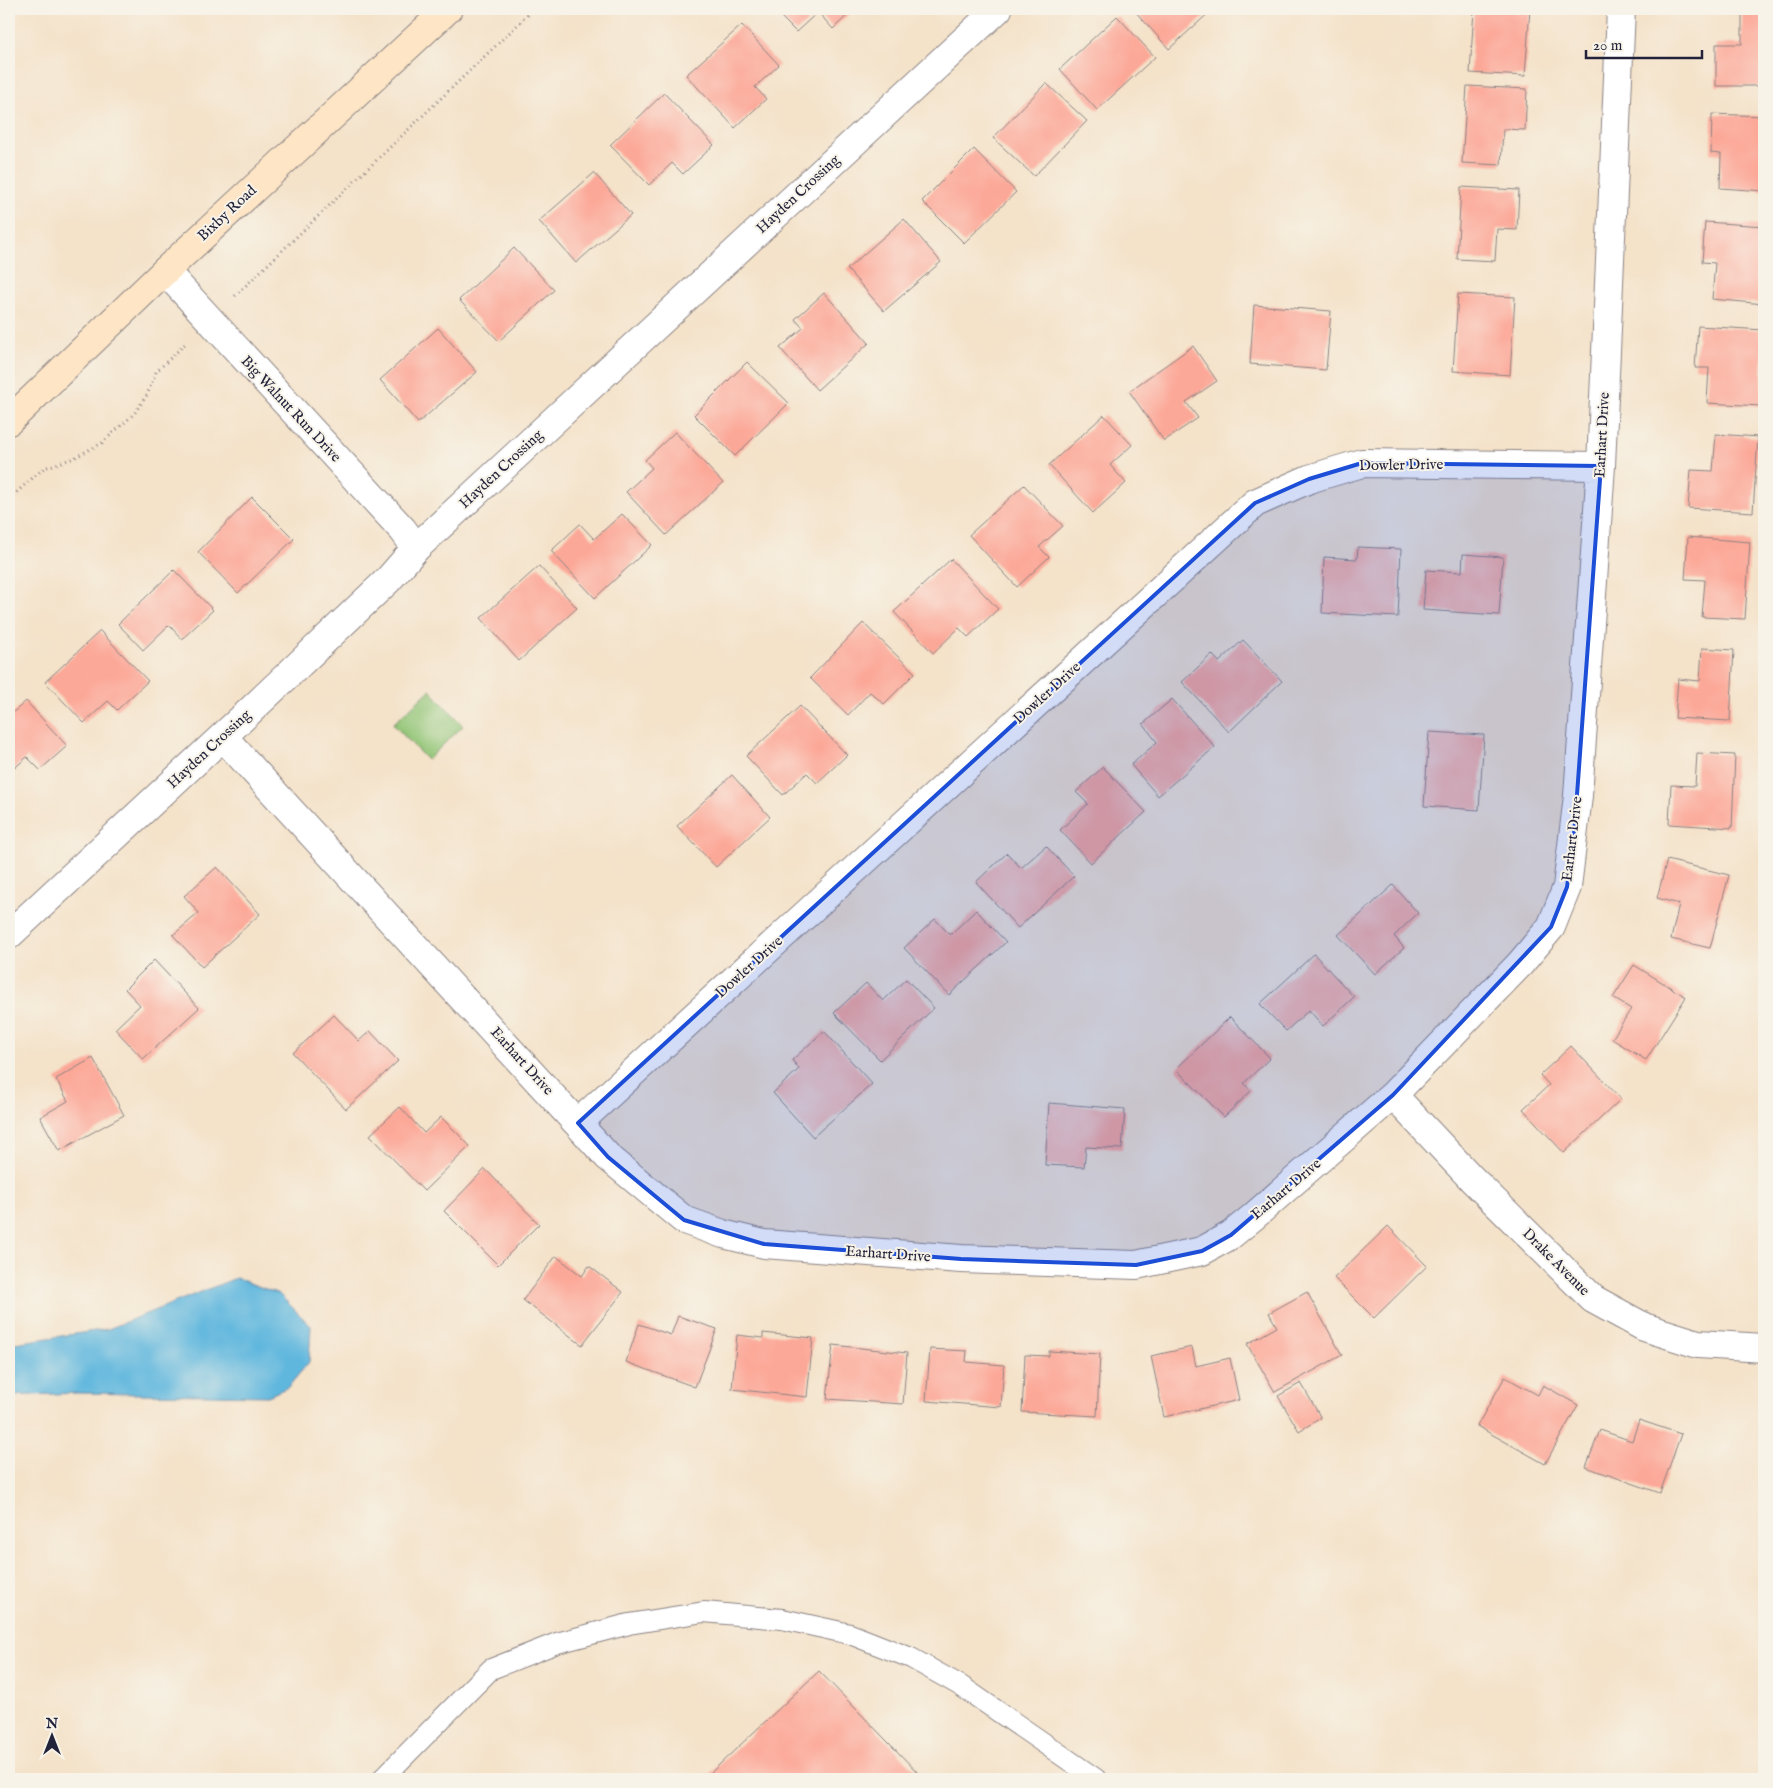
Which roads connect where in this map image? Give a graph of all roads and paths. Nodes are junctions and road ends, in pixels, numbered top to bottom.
1 (448, 9) edge
2 (534, 9) edge
3 (998, 9) edge
4 (1621, 9) edge
5 (165, 271) junction
6 (209, 320) junction
7 (9, 421) edge
8 (1601, 466) junction
9 (9, 499) edge
10 (416, 548) junction
11 (223, 737) junction
12 (9, 935) edge
13 (1393, 1095) junction
14 (578, 1123) junction
15 (1764, 1348) edge
16 (382, 1779) edge
17 (1096, 1779) edge

1 - 5 street, Bixby Road
2 - 6 path
3 - 10 street, Hayden Crossing
4 - 8 street, Earhart Drive
5 - 6 street, Big Walnut Run Drive
5 - 7 street, Bixby Road
6 - 9 path
6 - 10 street, Big Walnut Run Drive
8 - 13 street, Earhart Drive
8 - 14 street, Dowler Drive
10 - 11 street, Hayden Crossing
11 - 12 street, Hayden Crossing
11 - 14 street, Earhart Drive
13 - 14 street, Earhart Drive
13 - 15 street, Drake Avenue
16 - 17 lane

